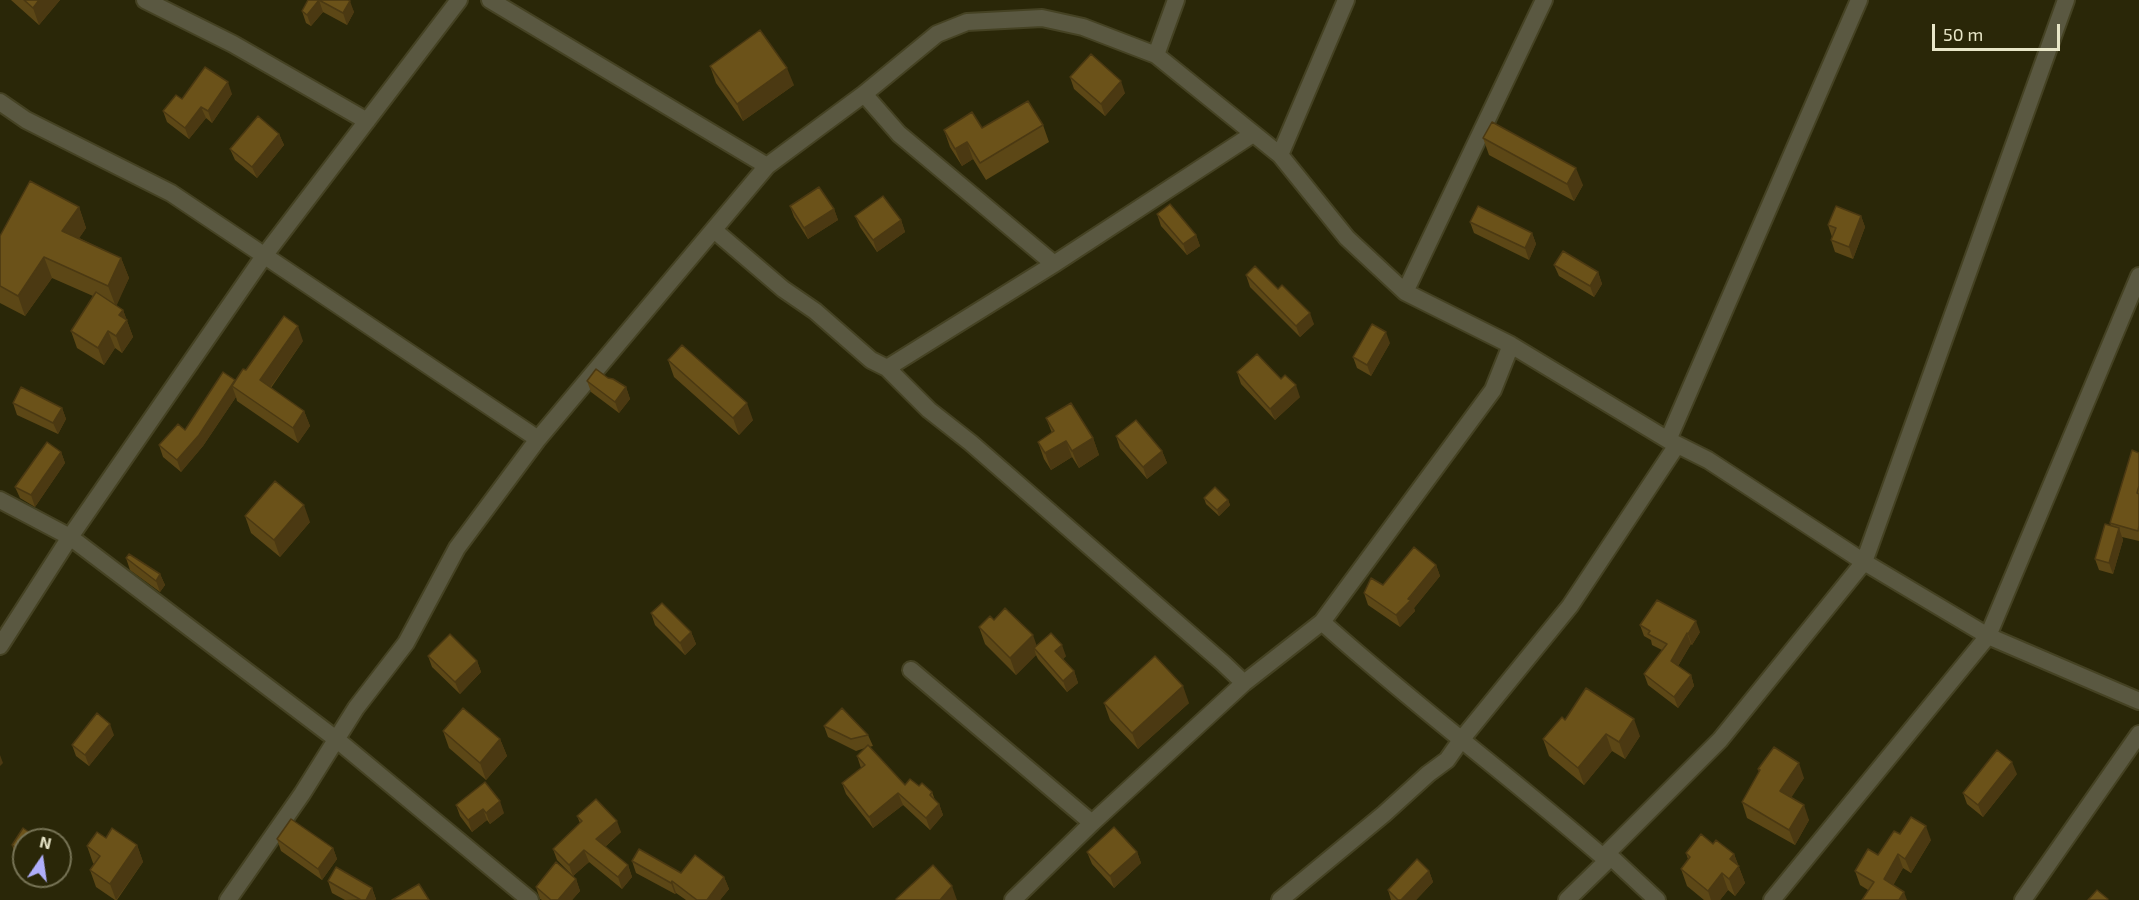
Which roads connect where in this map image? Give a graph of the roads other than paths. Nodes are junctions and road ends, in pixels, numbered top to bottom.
1 (145, 0) edge
2 (459, 0) edge
3 (490, 0) edge
4 (1176, 0) edge
5 (1346, 0) edge
6 (1544, 0) edge
7 (1859, 0) edge
8 (2066, 0) edge
9 (1156, 55) junction
10 (864, 94) junction
11 (0, 102) edge
12 (367, 121) junction
13 (1253, 134) junction
14 (1280, 155) junction
15 (767, 166) junction
16 (714, 230) junction
17 (264, 256) junction
18 (1054, 264) junction
19 (2139, 276) edge
20 (1405, 292) junction
21 (1511, 345) junction
22 (887, 369) junction
23 (537, 439) junction
24 (1673, 442) junction
25 (0, 500) edge
26 (70, 537) junction
27 (1864, 562) junction
28 (1322, 622) junction
29 (1988, 636) junction
30 (0, 646) edge
31 (912, 670) dead end
32 (1244, 683) junction
33 (2139, 701) edge
34 (2139, 734) edge
35 (336, 739) junction
36 (1461, 740) junction
37 (1092, 823) junction
38 (1607, 857) junction
39 (228, 900) edge
40 (530, 900) edge
41 (1013, 900) edge
42 (1280, 900) edge
43 (1567, 900) edge
44 (1657, 900) edge
45 (1772, 900) edge
46 (2023, 900) edge

1 - 12 street
2 - 12 street
3 - 15 street
4 - 9 street
5 - 14 street
6 - 20 street
7 - 24 street
8 - 27 street
9 - 10 street
9 - 13 street
10 - 15 street
10 - 18 street
11 - 17 street
12 - 17 street
13 - 14 street
13 - 18 street
14 - 20 street
15 - 16 street
16 - 22 street
16 - 23 street
17 - 23 street
17 - 26 street
18 - 22 street
19 - 29 street
20 - 21 street
21 - 24 street
21 - 28 street
22 - 32 street
23 - 35 street
24 - 27 street
24 - 36 street
25 - 26 street
26 - 30 street
26 - 35 street
27 - 29 street
27 - 38 street
28 - 32 street
28 - 36 street
29 - 33 street
29 - 45 street
31 - 37 street
32 - 37 street
34 - 46 street
35 - 39 street
35 - 40 street
36 - 38 street
36 - 42 street
37 - 41 street
38 - 43 street
38 - 44 street

